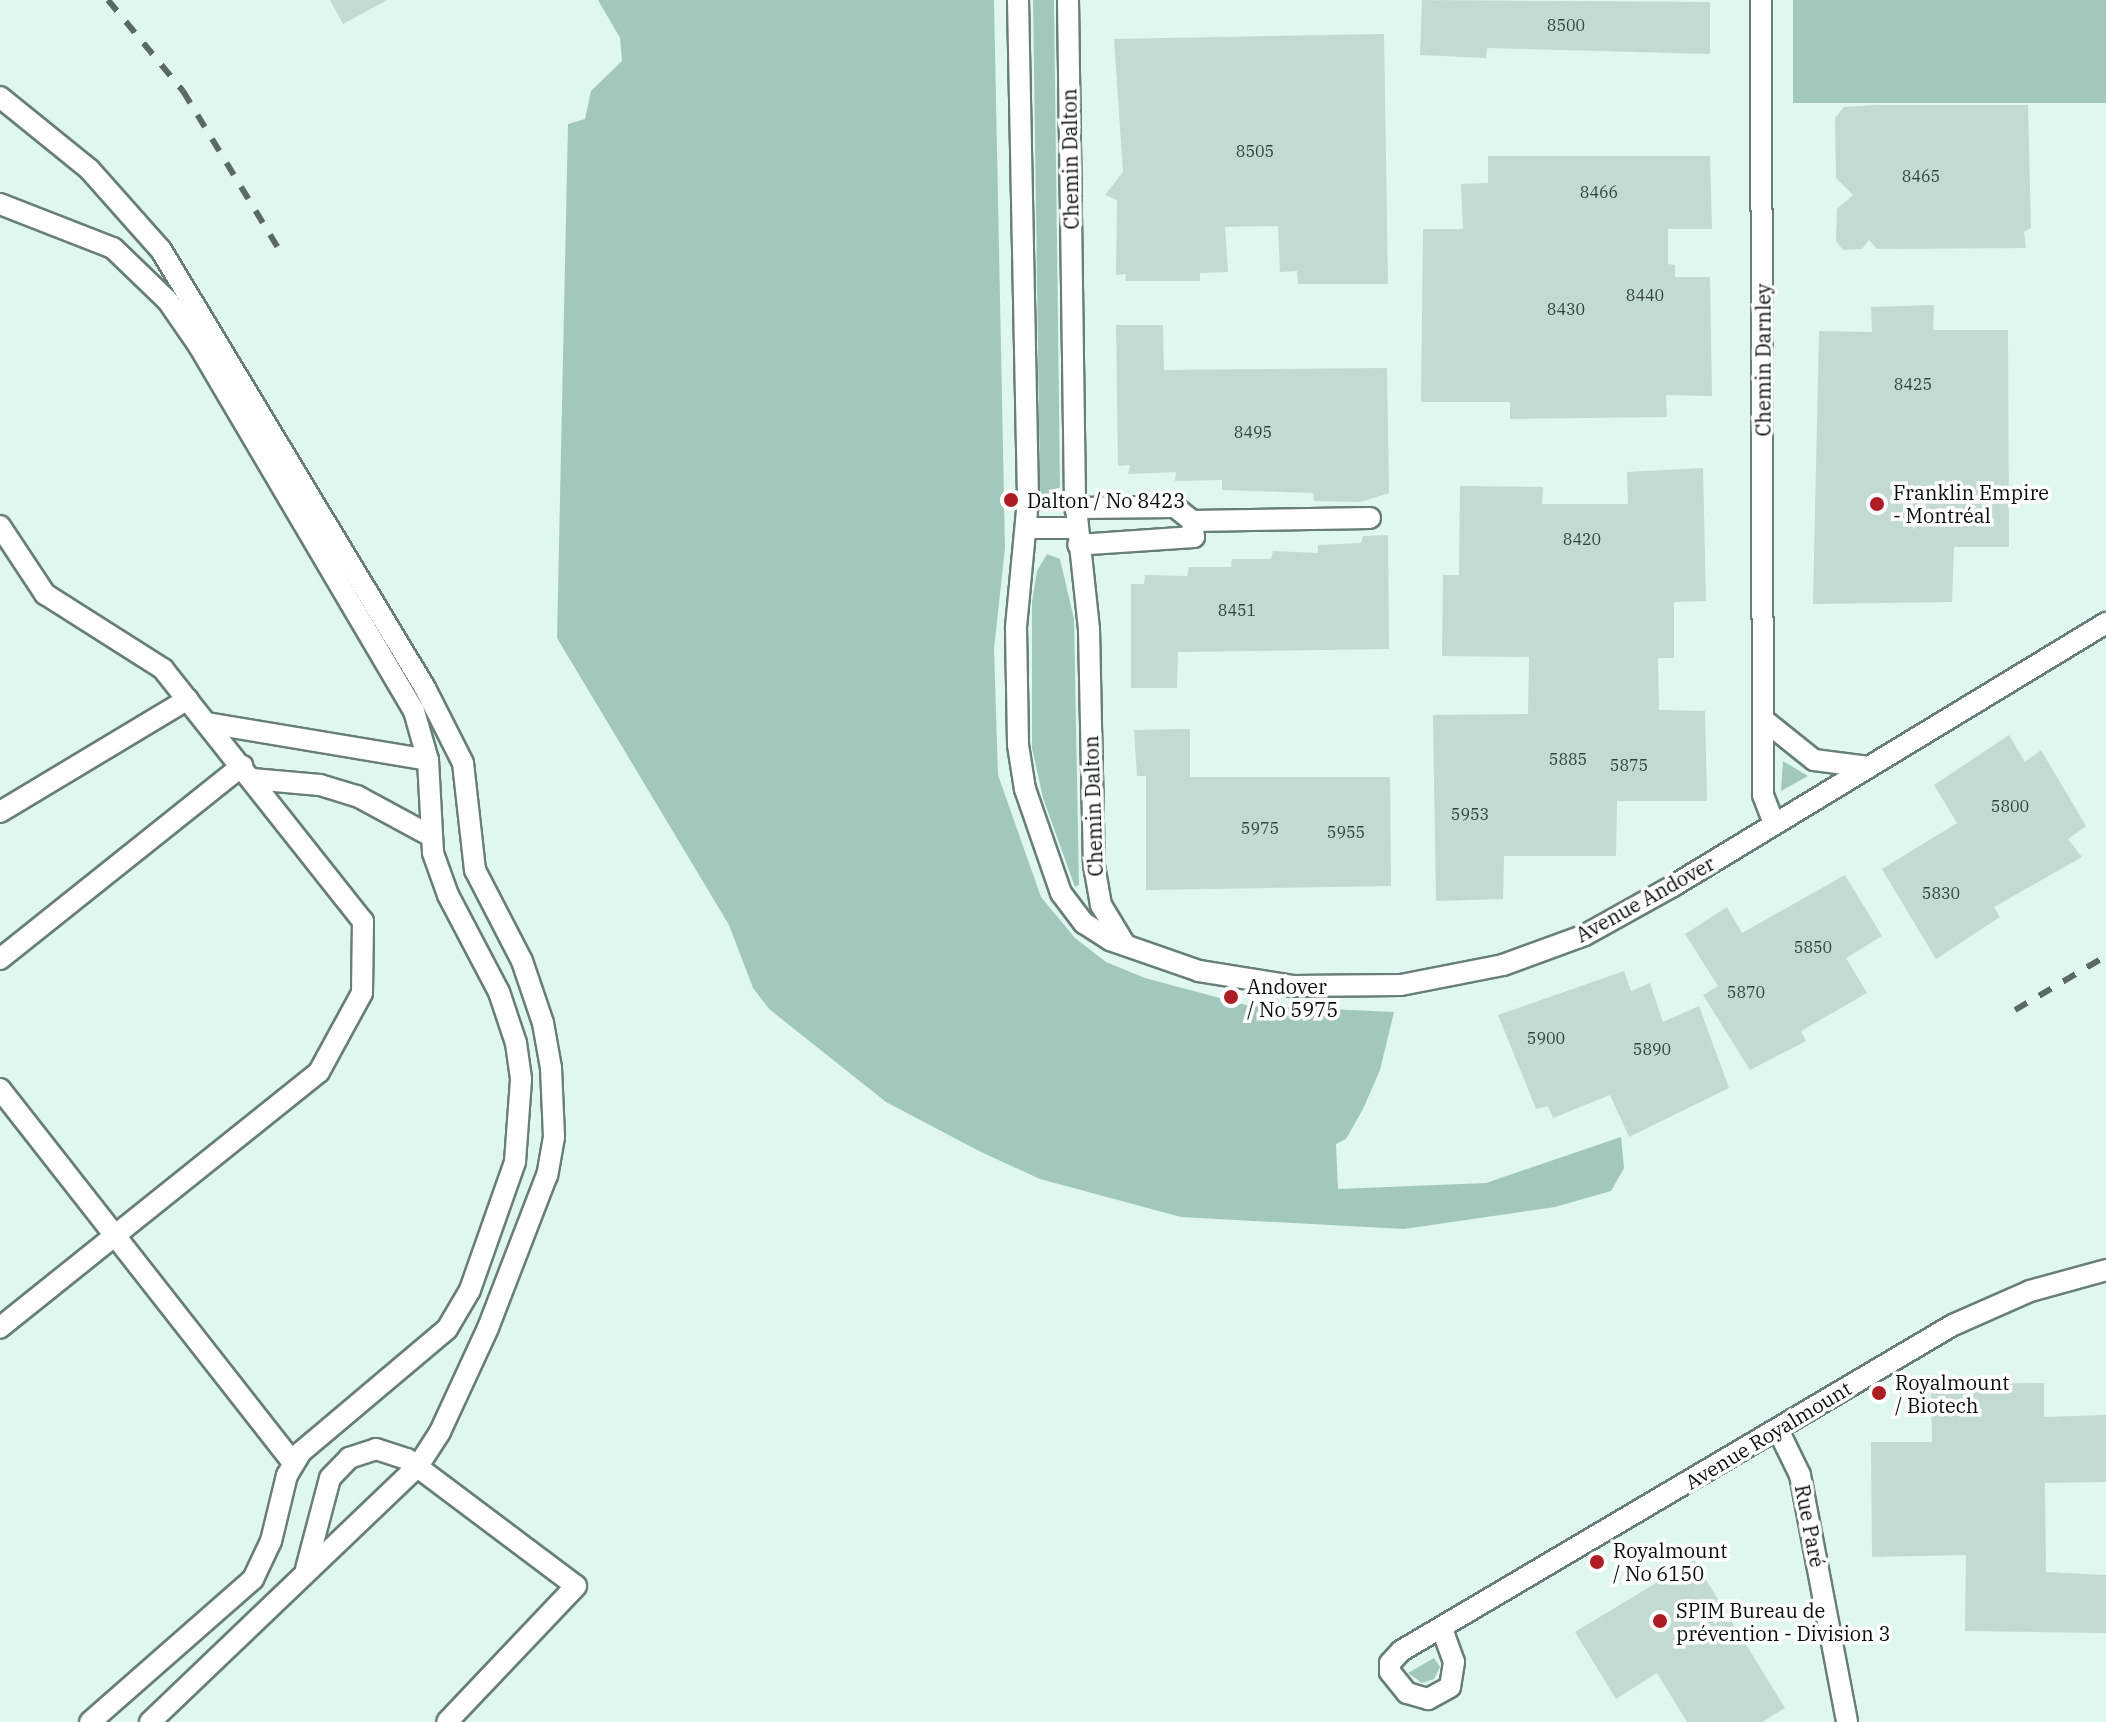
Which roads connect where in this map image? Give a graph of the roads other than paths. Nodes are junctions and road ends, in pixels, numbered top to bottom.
1 (1018, 0) edge
2 (1068, 0) edge
3 (1761, 0) edge
4 (0, 97) edge
5 (0, 204) edge
6 (1370, 518) dead end
7 (1192, 521) junction
8 (0, 526) edge
9 (1076, 527) junction
10 (1027, 528) junction
11 (2106, 623) edge
12 (188, 699) junction
13 (1764, 720) junction
14 (207, 723) junction
15 (428, 760) junction
16 (1869, 767) junction
17 (247, 772) junction
18 (0, 812) edge
19 (1774, 823) junction
20 (431, 836) junction
21 (1129, 949) junction
22 (0, 959) edge
23 (0, 1089) edge
24 (116, 1237) junction
25 (2106, 1270) edge
26 (0, 1328) edge
27 (1778, 1430) junction
28 (293, 1463) junction
29 (418, 1466) junction
30 (286, 1594) junction
31 (1442, 1629) dead end
32 (90, 1722) edge
33 (150, 1722) edge
34 (447, 1722) edge
35 (1847, 1722) edge

1 - 10 street, Chemin Dalton
2 - 9 street, Chemin Dalton
3 - 13 street, Chemin Darnley
4 - 29 street
5 - 15 street
6 - 7 street
7 - 9 street
7 - 9 street
8 - 12 street
9 - 10 street
9 - 21 street, Chemin Dalton
10 - 21 street, Chemin Dalton
11 - 16 street, Avenue Andover
12 - 14 street
12 - 18 street
13 - 16 street
13 - 19 street, Chemin Darnley
14 - 15 street
14 - 17 street
15 - 20 street
16 - 19 street, Avenue Andover
17 - 20 street
17 - 22 street
17 - 24 street
19 - 21 street, Avenue Andover
20 - 28 street
23 - 24 street
24 - 26 street
24 - 28 street
25 - 27 street, Avenue Royalmount
27 - 31 street, Avenue Royalmount
27 - 35 street, Rue Paré
28 - 32 street
29 - 30 street
29 - 30 street
29 - 34 street
30 - 33 street

